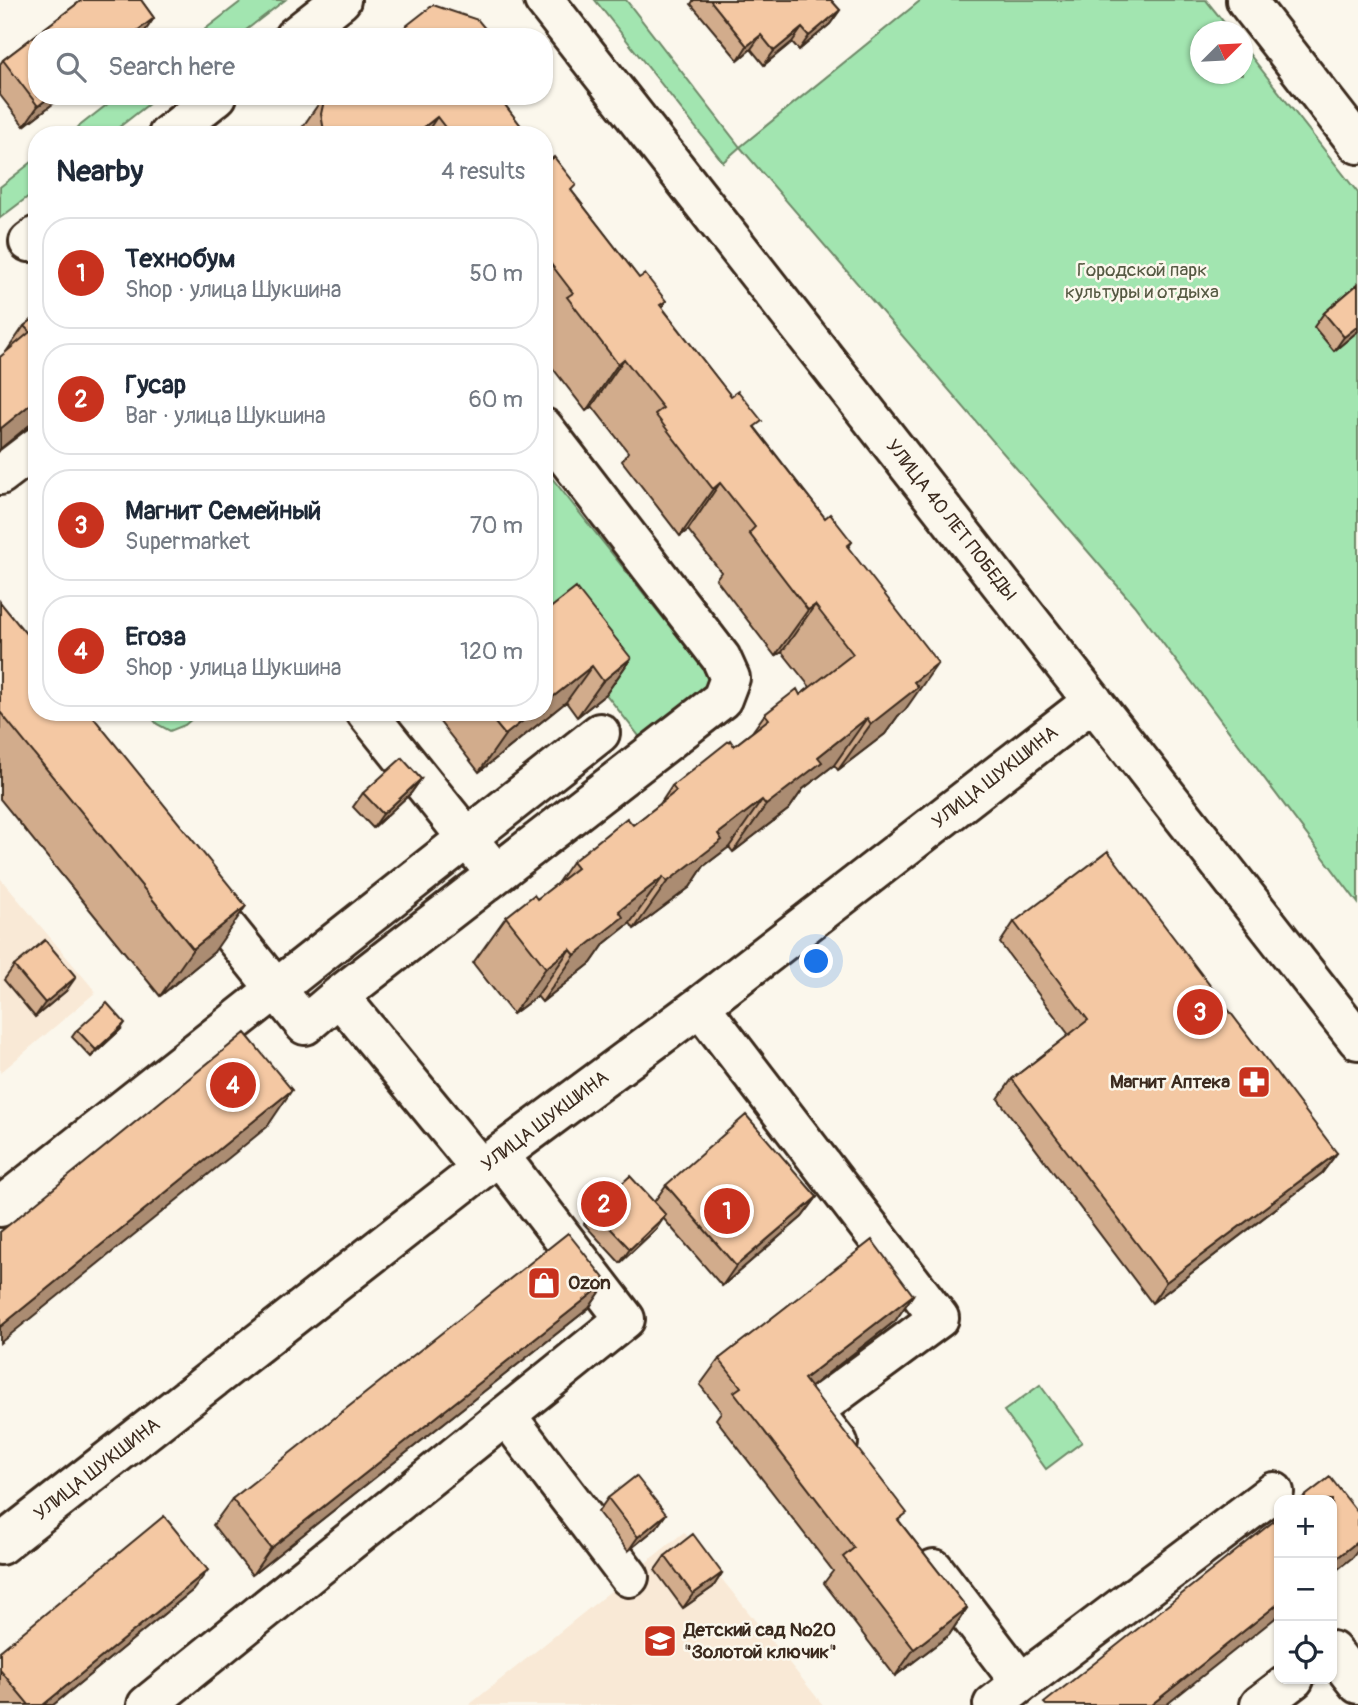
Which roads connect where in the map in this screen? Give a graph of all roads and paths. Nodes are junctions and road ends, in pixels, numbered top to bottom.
1 (341, 0) edge
2 (544, 0) edge
3 (1246, 0) edge
4 (305, 28) edge
5 (206, 105) edge
6 (179, 126) edge
7 (1358, 144) edge
8 (553, 440) edge
9 (28, 453) edge
10 (0, 475) edge
11 (1093, 701) junction
12 (373, 721) edge
13 (600, 733) dead end
14 (467, 838) junction
15 (173, 861) edge
16 (496, 874) junction
17 (276, 989) junction
18 (339, 996) junction
19 (700, 1006) junction
20 (1358, 1040) edge
21 (490, 1162) junction
22 (0, 1207) edge
23 (506, 1415) junction
24 (855, 1466) edge
25 (1274, 1492) dead end
26 (913, 1542) edge
27 (0, 1545) edge
28 (629, 1577) dead end
29 (1358, 1629) edge
30 (1337, 1646) edge
31 (1337, 1657) edge
32 (1287, 1684) edge
33 (1358, 1684) edge
34 (1007, 1694) edge
35 (147, 1705) edge
36 (1260, 1705) edge

1 - 4 street
2 - 11 street, УЛИЦА 40 ЛЕТ ПОБЕДЫ
3 - 7 street
5 - 6 street
8 - 16 street
9 - 10 street
11 - 19 street, УЛИЦА ШУКШИНА
11 - 20 street, УЛИЦА 40 ЛЕТ ПОБЕДЫ
12 - 14 street
13 - 14 street
14 - 16 street
14 - 17 street
15 - 17 street
16 - 18 street
17 - 18 street
17 - 22 street
18 - 21 street
19 - 21 street, УЛИЦА ШУКШИНА
19 - 24 street
21 - 23 street
21 - 27 street, УЛИЦА ШУКШИНА
23 - 28 street
23 - 35 street
25 - 34 street
26 - 34 street
29 - 30 street
31 - 33 street
32 - 36 street

